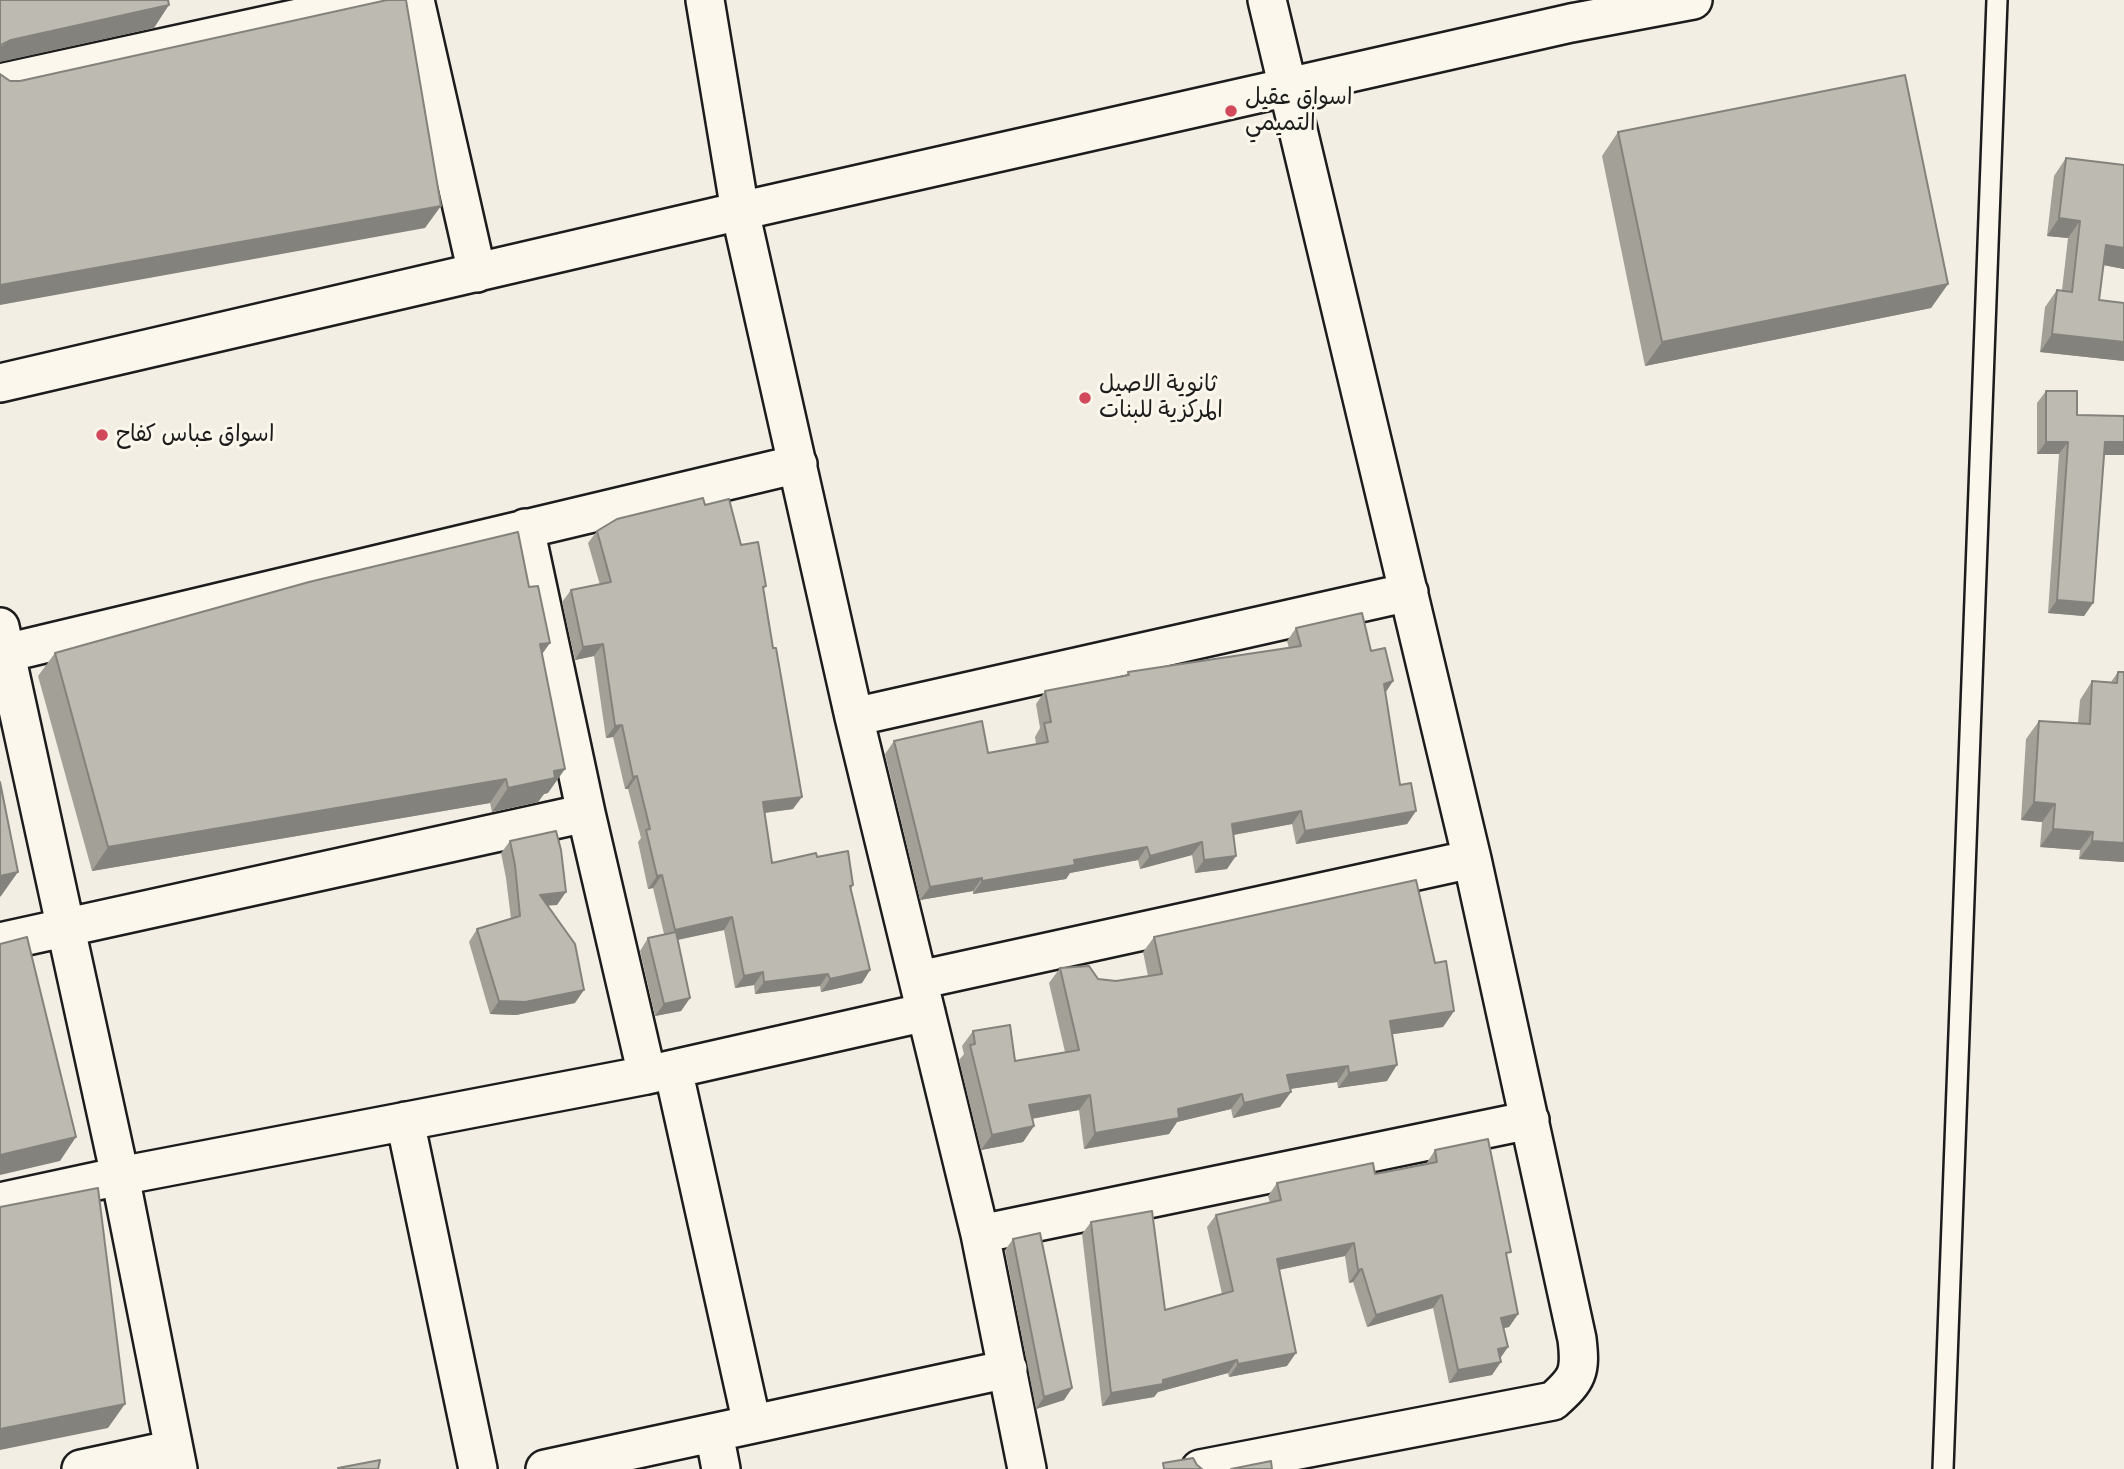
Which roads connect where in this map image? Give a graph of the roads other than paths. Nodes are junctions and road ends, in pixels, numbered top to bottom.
1 (381, 0) edge
2 (415, 0) edge
3 (705, 0) edge
4 (1267, 0) edge
5 (1693, 0) edge
6 (1997, 0) edge
7 (1568, 12) edge
8 (0, 83) edge
9 (1287, 88) junction
10 (740, 211) junction
11 (477, 273) junction
12 (0, 383) edge
13 (798, 464) junction
14 (525, 528) junction
15 (1409, 593) junction
16 (3, 640) edge
17 (854, 717) junction
18 (586, 813) junction
19 (1472, 859) junction
20 (65, 926) junction
21 (0, 942) edge
22 (923, 996) junction
23 (660, 1072) junction
24 (1530, 1120) junction
25 (405, 1121) junction
26 (120, 1177) junction
27 (0, 1202) edge
28 (980, 1234) junction
29 (1008, 1369) junction
30 (752, 1424) junction
31 (714, 1433) junction
32 (176, 1459) edge
33 (1313, 1459) edge
34 (81, 1469) edge
35 (478, 1469) edge
36 (545, 1469) edge
37 (721, 1469) edge
38 (1027, 1469) edge
39 (1200, 1469) edge
40 (1943, 1469) edge

1 - 8 street
2 - 11 street
3 - 10 street
4 - 9 street
5 - 7 street
6 - 40 lane
7 - 9 street
9 - 10 street
9 - 15 street
10 - 11 street
10 - 13 street
11 - 12 street
13 - 14 street
13 - 17 street
14 - 16 street
14 - 18 street
15 - 17 street
15 - 19 street
16 - 20 street
17 - 22 street
18 - 20 street
18 - 23 street
19 - 22 street
19 - 24 street
20 - 21 street
20 - 26 street
22 - 23 street
22 - 28 street
23 - 25 street
23 - 30 street
24 - 28 street
24 - 33 street
25 - 26 street
25 - 35 street
26 - 27 street
26 - 32 street
28 - 29 street
29 - 30 street
29 - 38 street
30 - 31 street
31 - 36 street
31 - 37 street
32 - 34 street
33 - 39 street

